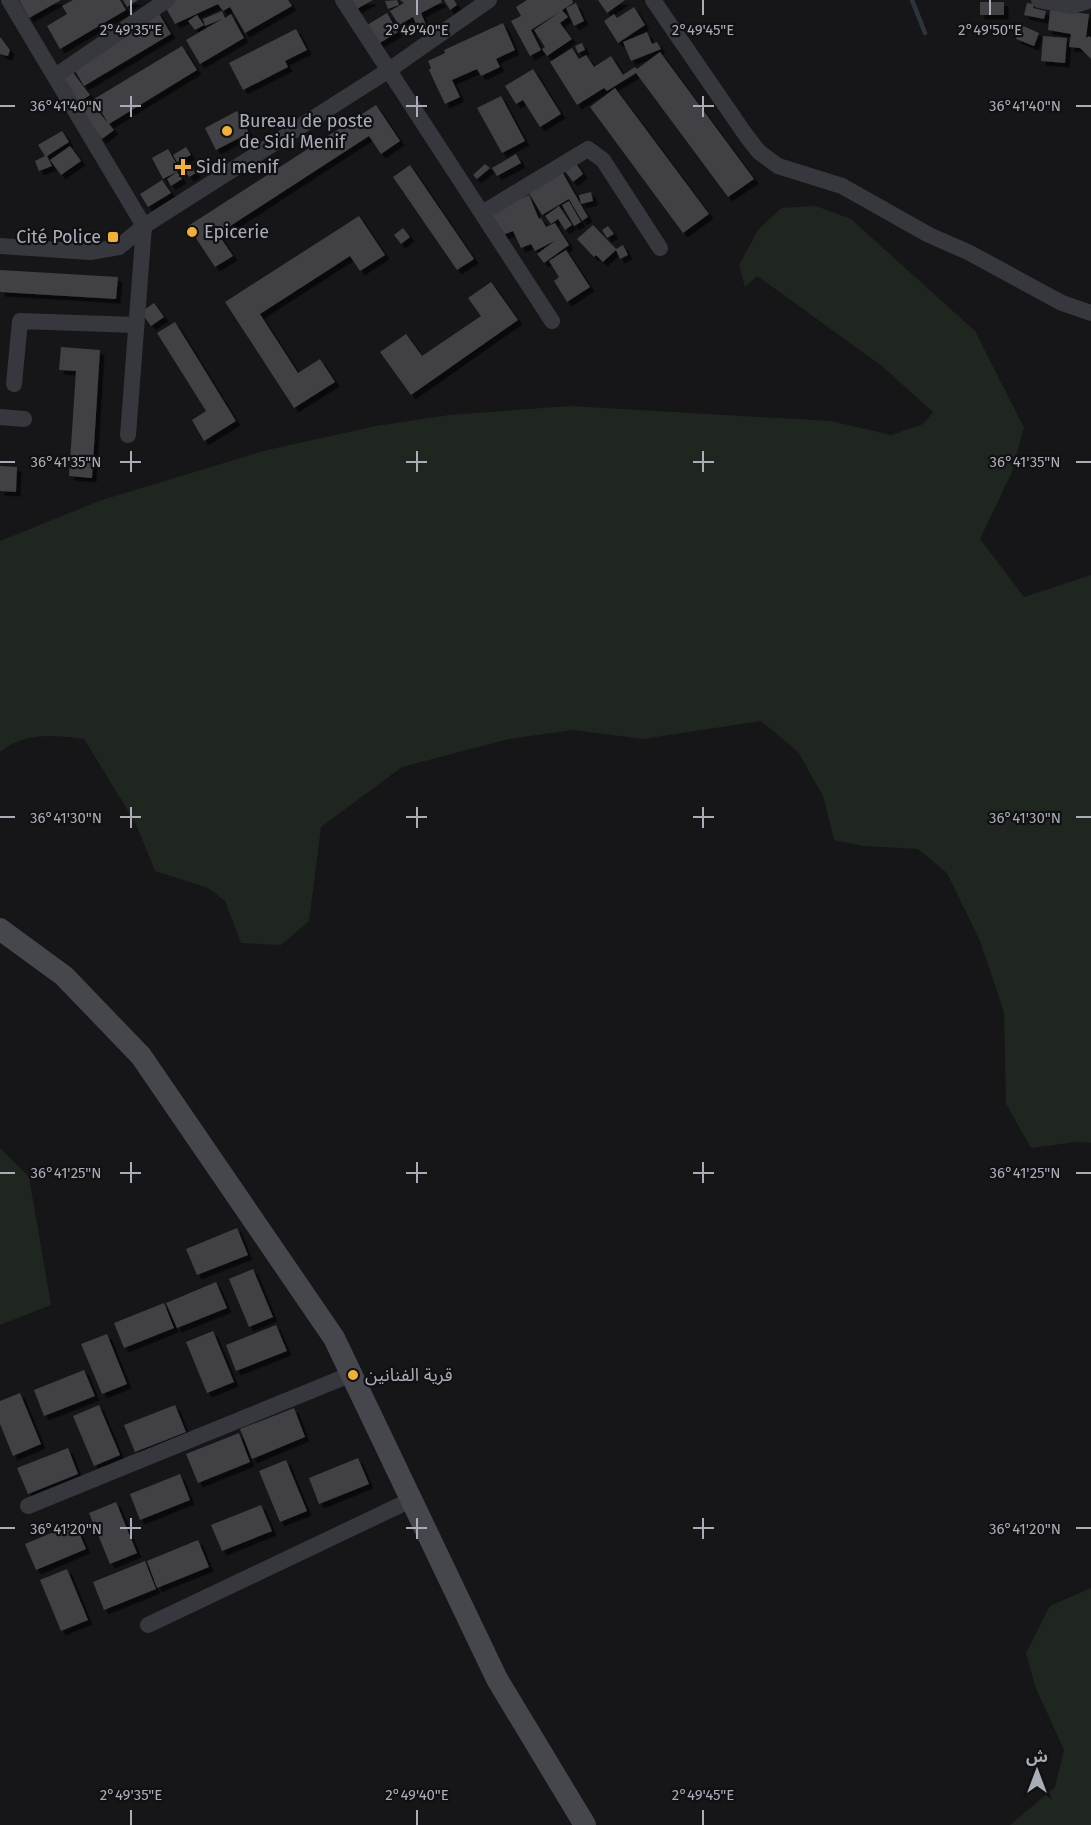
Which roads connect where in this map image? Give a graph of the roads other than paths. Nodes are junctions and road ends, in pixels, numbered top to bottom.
1 (9, 0) edge
2 (167, 0) edge
3 (343, 0) edge
4 (489, 0) edge
5 (652, 0) edge
6 (1039, 0) edge
7 (1090, 0) edge
8 (389, 70) junction
9 (55, 76) junction
10 (482, 213) junction
11 (144, 226) junction
12 (0, 246) edge
13 (660, 248) dead end
14 (1091, 313) edge
15 (552, 321) dead end
16 (136, 325) junction
17 (14, 384) dead end
18 (0, 417) edge
19 (24, 419) dead end
20 (128, 435) dead end
21 (0, 929) edge
22 (352, 1374) junction
23 (413, 1499) junction
24 (28, 1506) dead end
25 (148, 1625) dead end
26 (585, 1825) edge

1 - 9 street
2 - 9 street
3 - 8 street
4 - 8 street
5 - 14 street
6 - 7 street
8 - 10 street
8 - 11 street
9 - 11 street
10 - 13 street
10 - 15 street
11 - 12 street
11 - 16 street
16 - 17 street
16 - 20 street
18 - 19 street
21 - 22 main road
22 - 23 main road
22 - 24 street
23 - 25 street
23 - 26 main road

